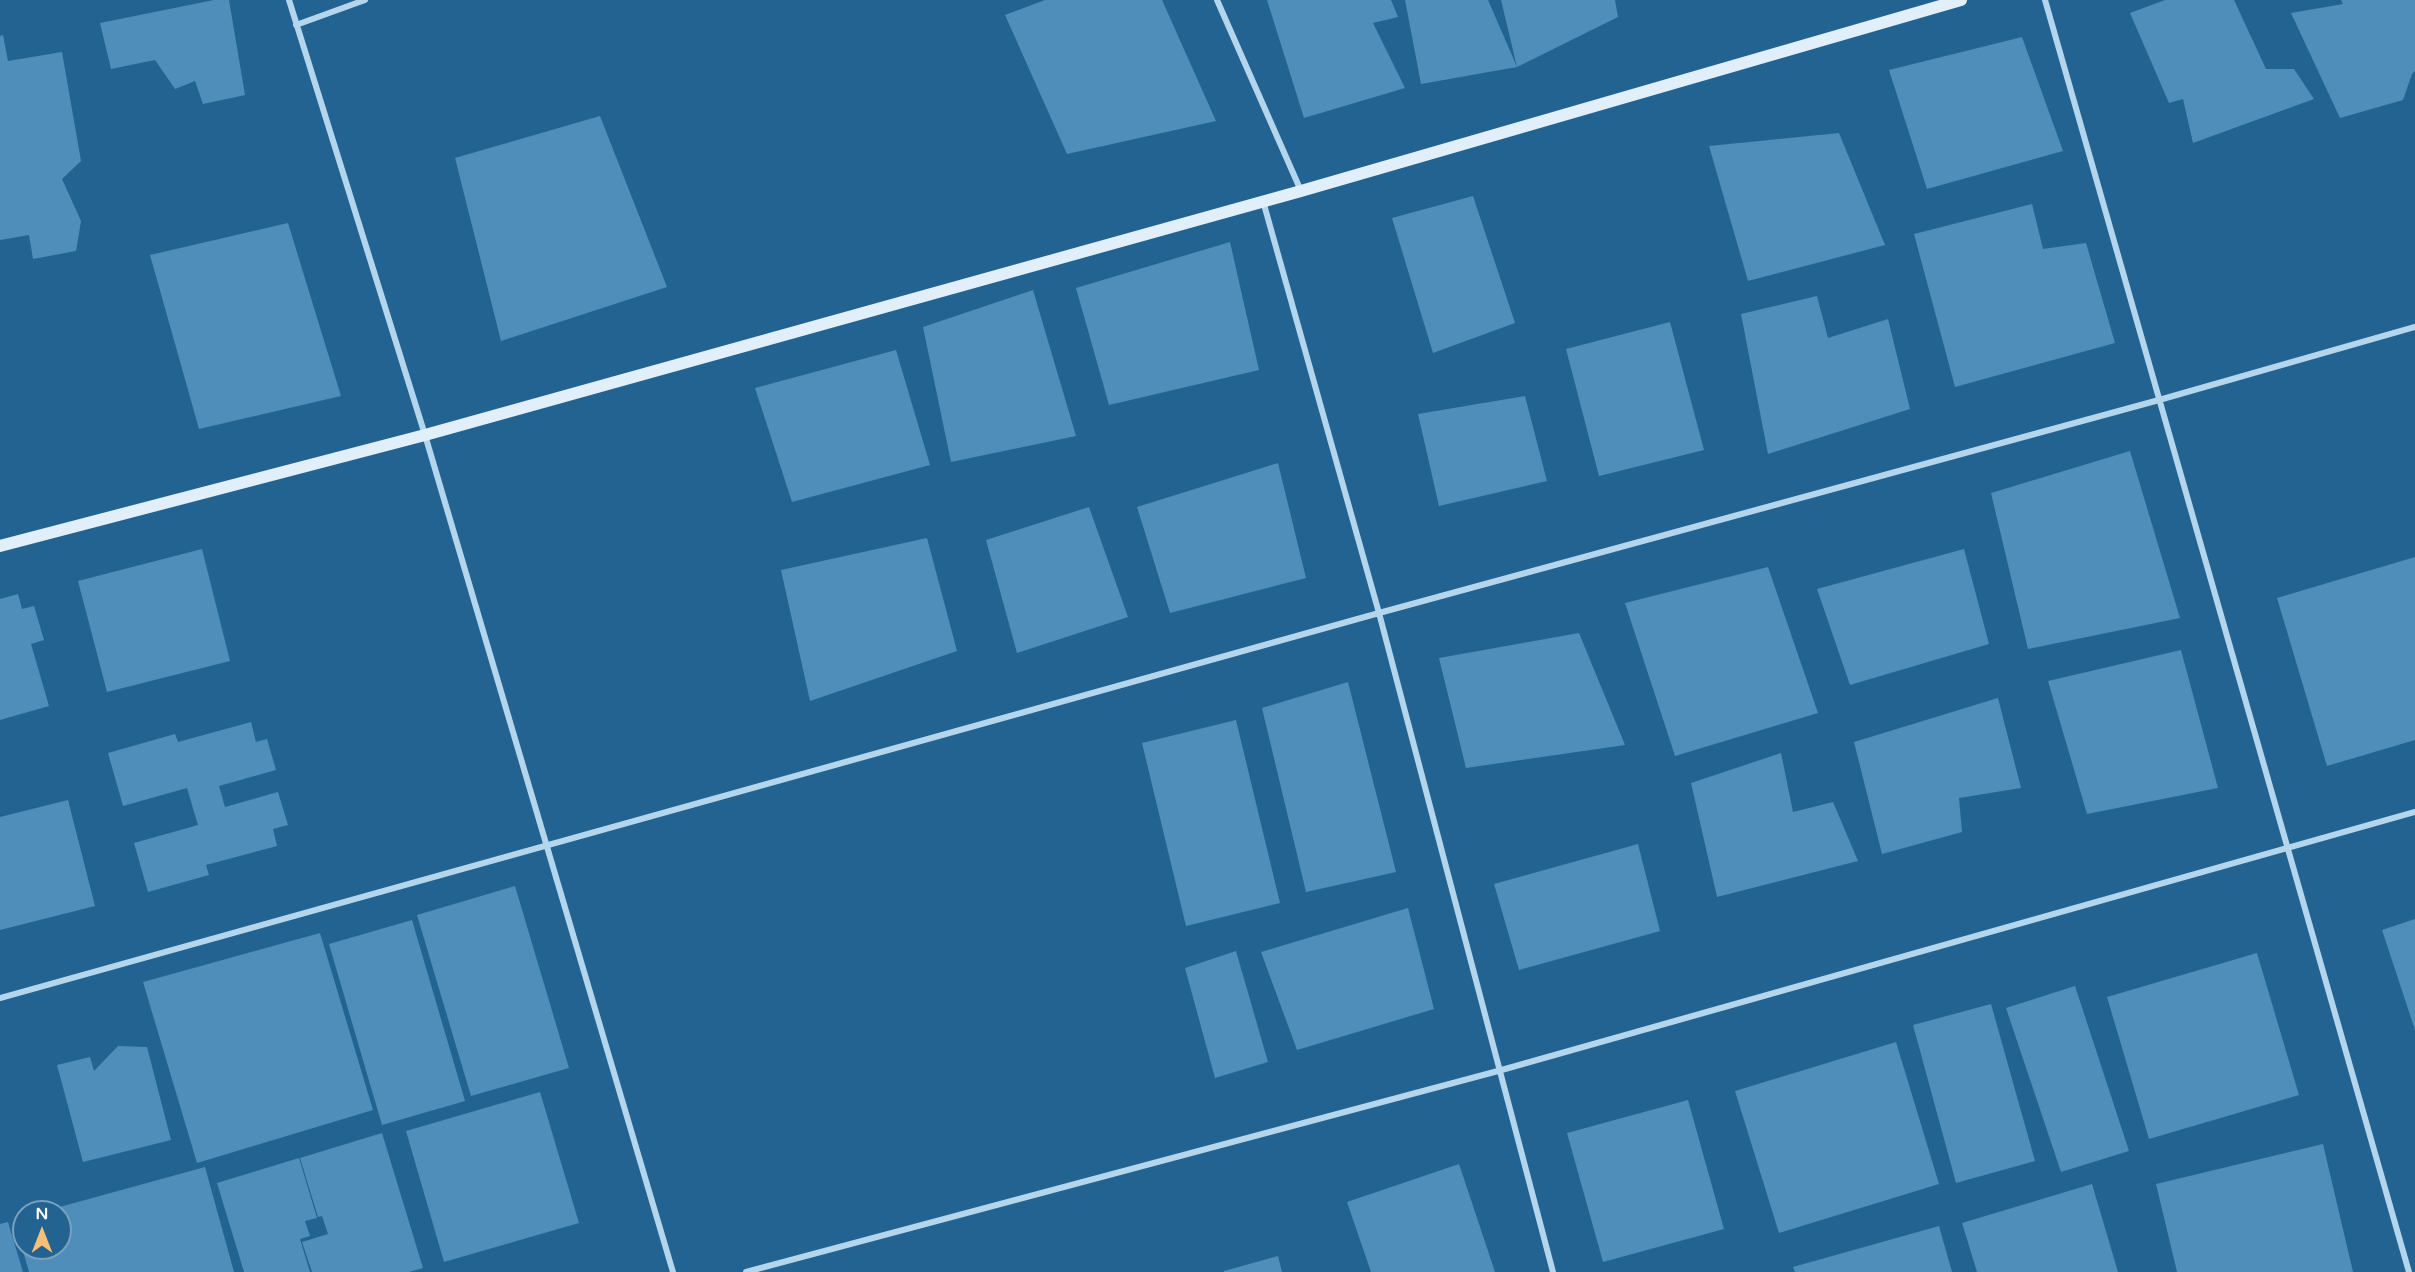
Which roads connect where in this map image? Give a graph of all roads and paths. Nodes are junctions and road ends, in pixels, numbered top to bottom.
1 (289, 0) edge
2 (365, 0) edge
3 (1217, 0) edge
4 (1961, 0) edge
5 (2045, 0) edge
6 (296, 25) junction
7 (1301, 191) junction
8 (1262, 200) junction
9 (2415, 327) edge
10 (2159, 400) junction
11 (425, 435) junction
12 (0, 546) edge
13 (1379, 613) junction
14 (2415, 812) edge
15 (546, 846) junction
16 (2288, 848) junction
17 (0, 998) edge
18 (1498, 1071) junction
19 (673, 1272) edge
20 (746, 1272) edge
21 (1553, 1272) edge
22 (2409, 1272) edge

1 - 6 street
2 - 6 street
3 - 7 street
4 - 7 main road
5 - 10 street
6 - 11 street
7 - 8 main road
8 - 11 main road
8 - 13 street
9 - 10 street
10 - 13 street
10 - 16 street
11 - 12 main road
11 - 15 street
13 - 15 street
13 - 18 street
14 - 16 street
15 - 17 street
15 - 19 street
16 - 18 street
16 - 22 street
18 - 20 street
18 - 21 street

